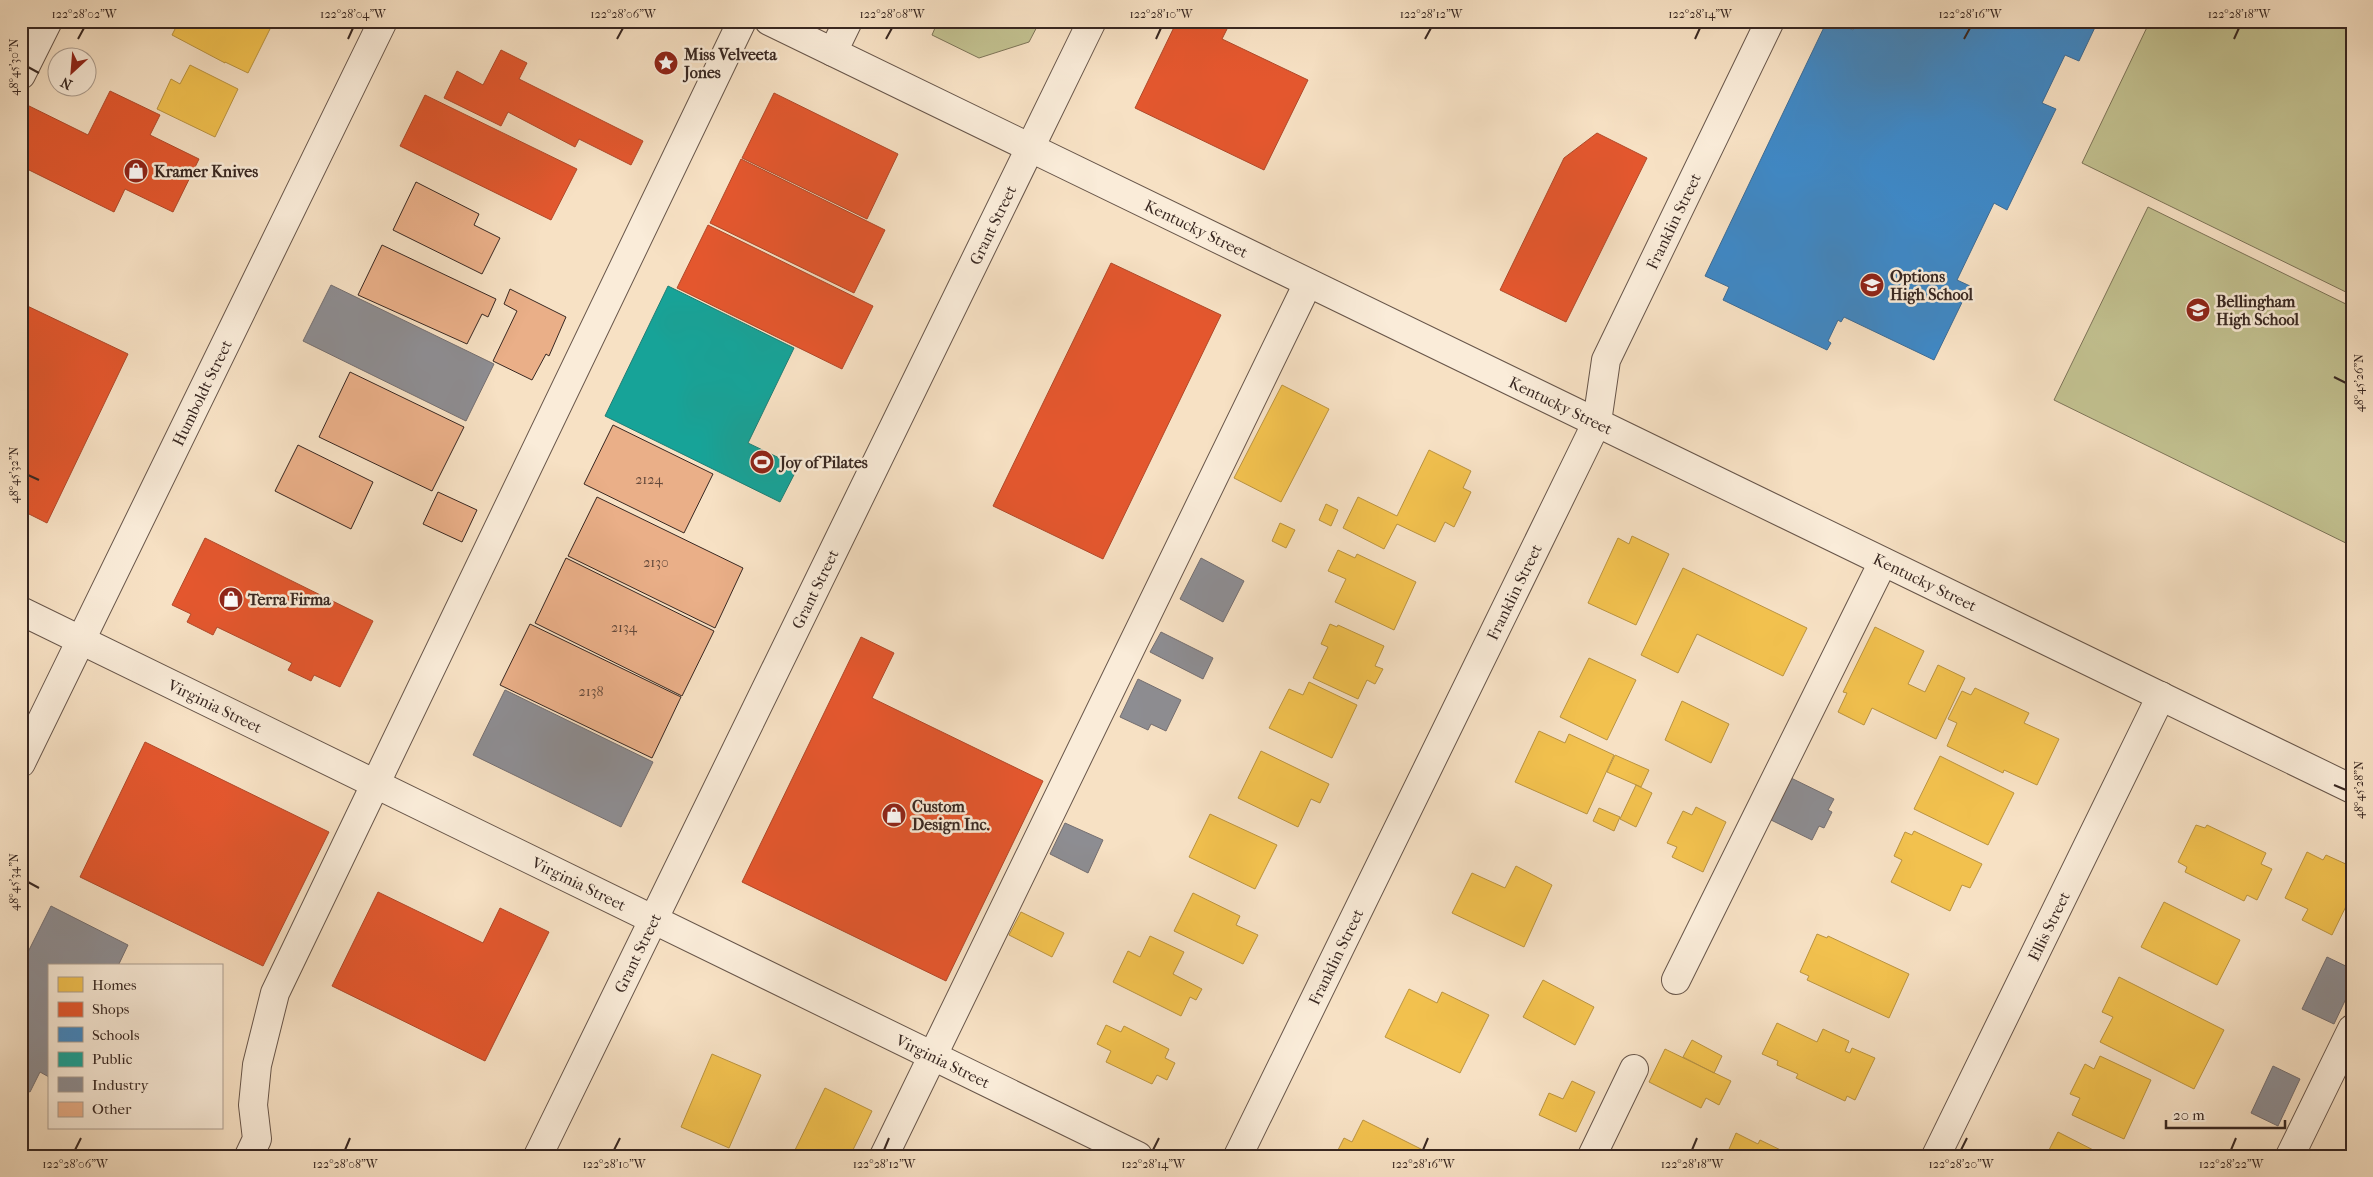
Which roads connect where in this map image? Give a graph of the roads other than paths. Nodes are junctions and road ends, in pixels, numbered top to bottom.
1 (48, 21) edge
2 (383, 21) edge
3 (742, 21) edge
4 (768, 21) edge
5 (848, 21) edge
6 (1092, 21) edge
7 (1770, 21) edge
8 (833, 52) junction
9 (21, 75) edge
10 (1030, 148) junction
11 (1308, 282) junction
12 (1597, 422) junction
13 (1883, 562) junction
14 (21, 611) edge
15 (81, 640) junction
16 (2161, 696) junction
17 (21, 763) edge
18 (376, 783) junction
19 (2352, 789) edge
20 (654, 919) junction
21 (1676, 980) dead end
22 (2352, 1029) edge
23 (933, 1055) junction
24 (1634, 1069) dead end
25 (248, 1156) edge
26 (538, 1156) edge
27 (884, 1156) edge
28 (1138, 1156) edge
29 (1238, 1156) edge
30 (1592, 1156) edge
31 (1936, 1156) edge
32 (2290, 1156) edge

1 - 9 street
2 - 15 street, Humboldt Street
3 - 18 street
4 - 8 street, Kentucky Street
5 - 8 street
6 - 10 street, Grant Street
7 - 12 street, Franklin Street
8 - 10 street, Kentucky Street
10 - 11 street, Kentucky Street
10 - 20 street, Grant Street
11 - 12 street, Kentucky Street
11 - 23 street
12 - 13 street, Kentucky Street
12 - 29 street, Franklin Street
13 - 16 street, Kentucky Street
13 - 21 street
14 - 15 street, Virginia Street
15 - 17 street, Humboldt Street
15 - 18 street, Virginia Street
16 - 19 street, Kentucky Street
16 - 31 street, Ellis Street
18 - 20 street, Virginia Street
18 - 25 street
20 - 23 street, Virginia Street
20 - 26 street, Grant Street
22 - 32 street
23 - 27 street
23 - 28 street, Virginia Street
24 - 30 street

